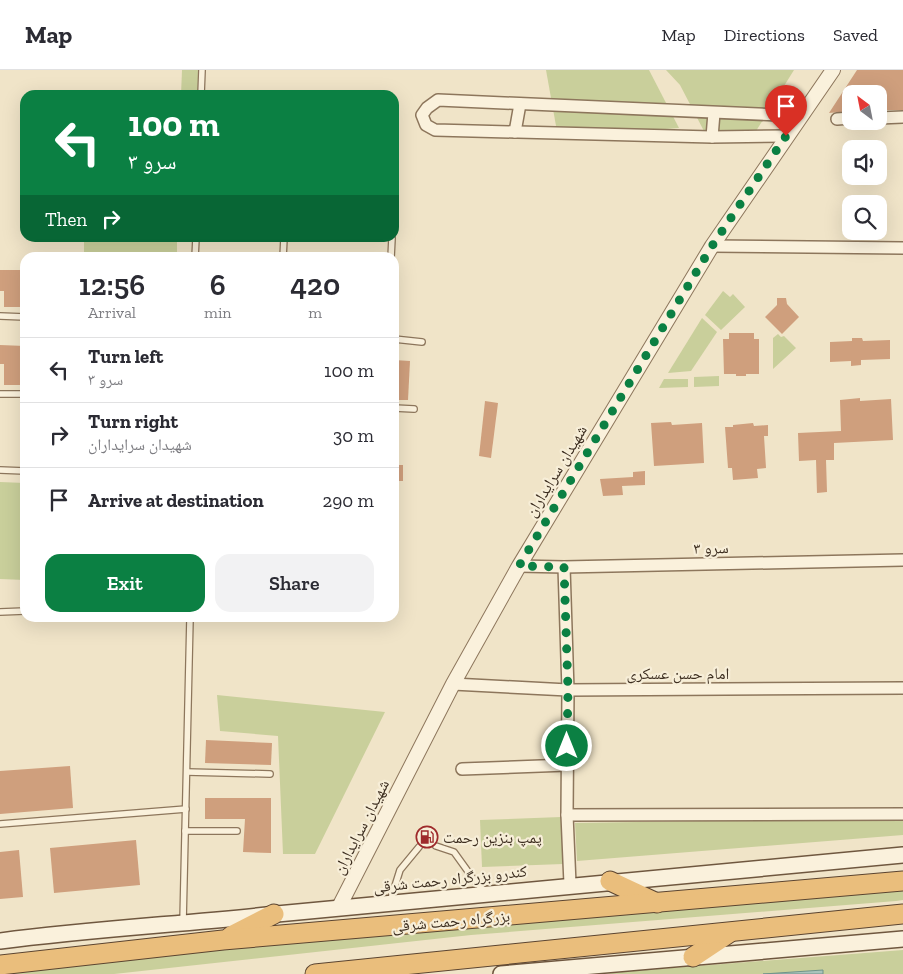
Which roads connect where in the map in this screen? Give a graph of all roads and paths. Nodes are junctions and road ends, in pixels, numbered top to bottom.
1 (202, 70) edge
2 (833, 70) edge
3 (201, 90) edge
4 (520, 104) junction
5 (714, 112) junction
6 (801, 116) junction
7 (903, 117) edge
8 (888, 118) edge
9 (837, 119) dead end
10 (842, 119) edge
11 (515, 132) junction
12 (786, 136) junction
13 (712, 137) junction
14 (712, 246) junction
15 (903, 248) edge
16 (0, 316) edge
17 (20, 317) edge
18 (399, 340) edge
19 (422, 342) dead end
20 (0, 394) edge
21 (20, 394) edge
22 (399, 408) edge
23 (414, 409) dead end
24 (0, 470) edge
25 (20, 471) edge
26 (903, 560) edge
27 (519, 566) junction
28 (564, 567) junction
29 (20, 610) edge
30 (0, 612) edge
31 (190, 622) edge
32 (453, 684) junction
33 (903, 688) edge
34 (568, 690) junction
35 (567, 765) junction
36 (462, 769) dead end
37 (186, 772) junction
38 (270, 774) dead end
39 (186, 809) junction
40 (567, 814) junction
41 (903, 814) edge
42 (0, 824) edge
43 (185, 831) junction
44 (237, 831) dead end
45 (436, 846) dead end
46 (419, 847) dead end
47 (903, 855) edge
48 (610, 881) junction
49 (903, 881) edge
50 (570, 884) junction
51 (489, 894) junction
52 (390, 903) junction
53 (658, 903) junction
54 (339, 907) junction
55 (274, 914) junction
56 (903, 914) edge
57 (183, 922) junction
58 (730, 932) junction
59 (223, 940) junction
60 (903, 940) edge
61 (0, 941) edge
62 (692, 957) junction
63 (0, 965) edge
64 (586, 970) edge
65 (315, 974) edge
66 (501, 974) edge

1 - 3 lane
2 - 6 street, شهیدان سرایداران
4 - 5 street
4 - 11 street
4 - 11 street
5 - 6 street
5 - 13 street
6 - 12 street, شهیدان سرایداران
7 - 8 street
9 - 10 street
11 - 13 street
12 - 13 street
12 - 14 street, شهیدان سرایداران
14 - 15 street
14 - 27 street, شهیدان سرایداران
16 - 17 lane
18 - 19 lane
20 - 21 lane
22 - 23 lane
24 - 25 lane
26 - 28 street, سرو ۳
27 - 28 street, سرو ۳
27 - 32 street, شهیدان سرایداران
28 - 34 street
29 - 30 lane
31 - 37 lane
32 - 34 street, امام حسن عسکری
32 - 54 street, شهیدان سرایداران
33 - 34 street, امام حسن عسکری
34 - 35 street
35 - 36 street
35 - 40 street
37 - 38 lane
37 - 39 lane
39 - 42 lane
39 - 43 lane
40 - 41 street
40 - 50 street
43 - 44 lane
43 - 57 lane
45 - 51 lane
46 - 52 lane
47 - 48 main road, کندرو بزرگراه رحمت شرقی
48 - 50 main road, کندرو بزرگراه رحمت شرقی
48 - 53 highway
49 - 53 highway, بزرگراه رحمت شرقی
50 - 51 main road, کندرو بزرگراه رحمت شرقی
51 - 52 main road, کندرو بزرگراه رحمت شرقی
52 - 54 main road, کندرو بزرگراه رحمت شرقی
53 - 59 highway, بزرگراه رحمت شرقی
54 - 55 main road, کندرو بزرگراه رحمت شرقی
55 - 57 main road, کندرو بزرگراه رحمت شرقی
55 - 59 highway
56 - 58 highway
57 - 61 main road, کندرو بزرگراه رحمت شرقی
58 - 62 highway
58 - 65 highway
59 - 63 highway, بزرگراه رحمت شرقی
60 - 62 main road
62 - 64 main road
64 - 66 main road

